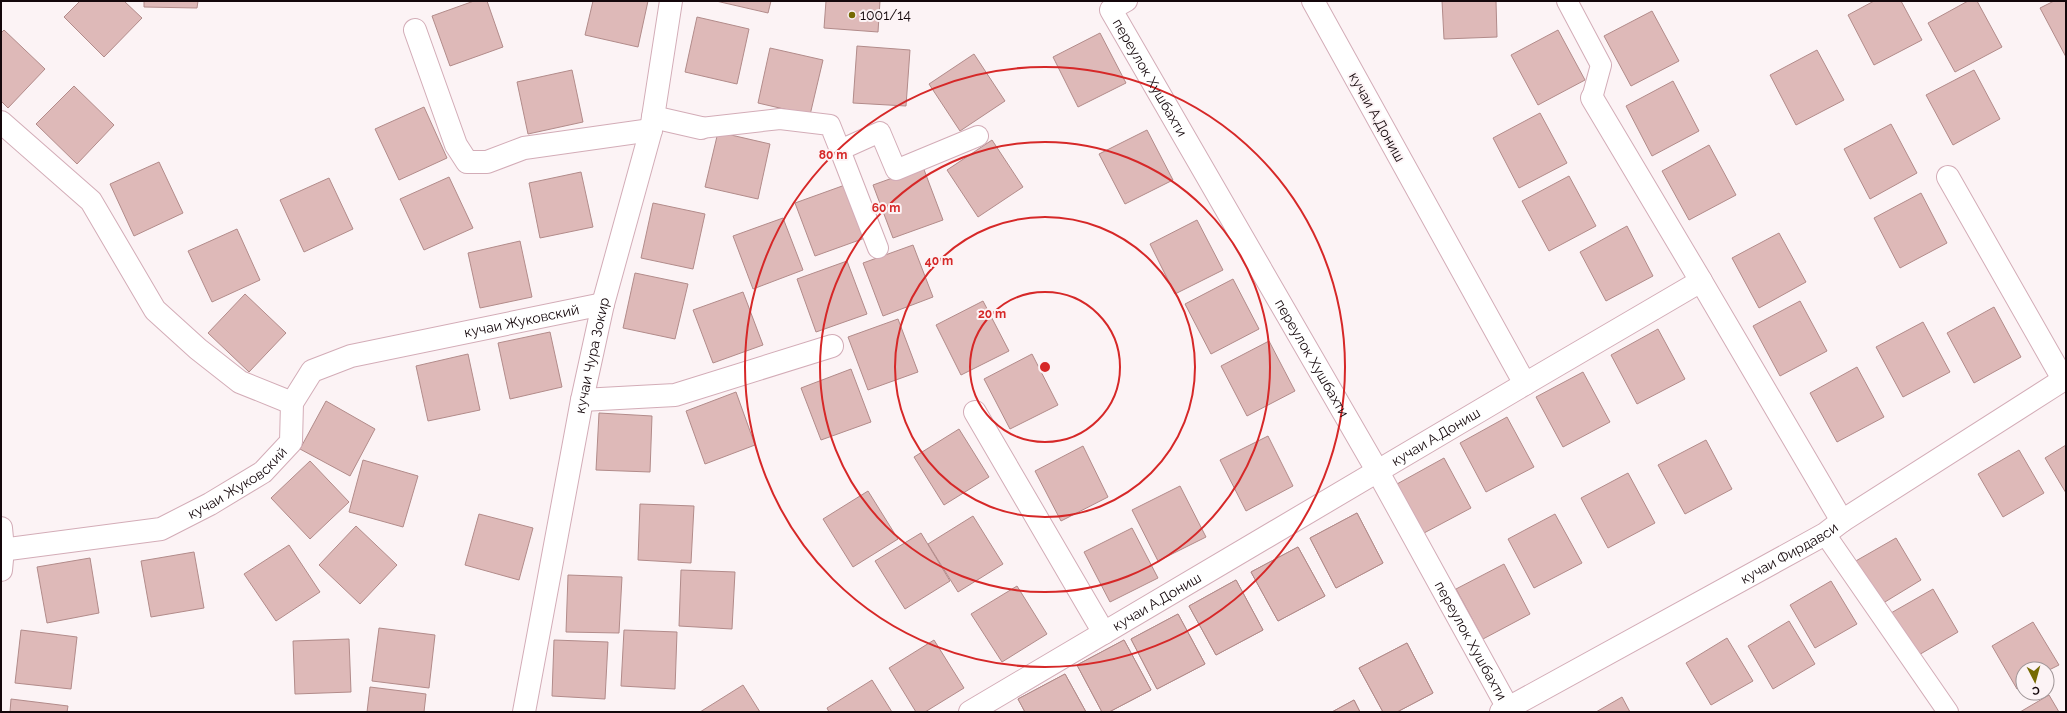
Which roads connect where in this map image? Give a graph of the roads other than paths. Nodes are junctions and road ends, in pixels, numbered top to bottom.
1 (671, 1) edge
2 (1313, 1) edge
3 (1567, 1) edge
4 (1119, 6) edge
5 (415, 30) dead end
6 (1592, 98) joint
7 (1, 122) edge
8 (652, 123) junction
9 (702, 128) joint
10 (978, 136) dead end
11 (840, 150) junction
12 (1948, 177) dead end
13 (878, 248) dead end
14 (1701, 281) junction
15 (603, 304) junction
16 (832, 346) dead end
17 (2065, 379) edge
18 (1525, 384) junction
19 (582, 400) junction
20 (292, 403) junction
21 (975, 412) dead end
22 (1378, 472) junction
23 (1842, 521) junction
24 (1, 528) edge
25 (1825, 534) junction
26 (2, 556) edge
27 (1104, 633) junction
28 (1505, 710) edge
29 (524, 712) edge
30 (970, 712) edge
31 (1948, 712) edge

1 - 8 street, кучаи Чура Зокир
2 - 18 street, кучаи А.Дониш
3 - 6 street
4 - 22 street, переулок Хушбахти
5 - 8 street
6 - 14 street
7 - 20 street
8 - 9 street
8 - 15 street, кучаи Чура Зокир
9 - 11 street
10 - 11 street
11 - 13 street
12 - 17 street
14 - 18 street
14 - 23 street
15 - 19 street, кучаи Чура Зокир
15 - 20 street, кучаи Жуковский
16 - 19 street
17 - 23 street, кучаи Фирдавси
18 - 22 street, кучаи А.Дониш
19 - 29 street, кучаи Чура Зокир
20 - 26 street, кучаи Жуковский
21 - 27 street
22 - 27 street, кучаи А.Дониш
22 - 28 street, переулок Хушбахти
23 - 25 street, кучаи Фирдавси
24 - 26 street
25 - 28 street, кучаи Фирдавси
25 - 31 street
27 - 30 street, кучаи А.Дониш

